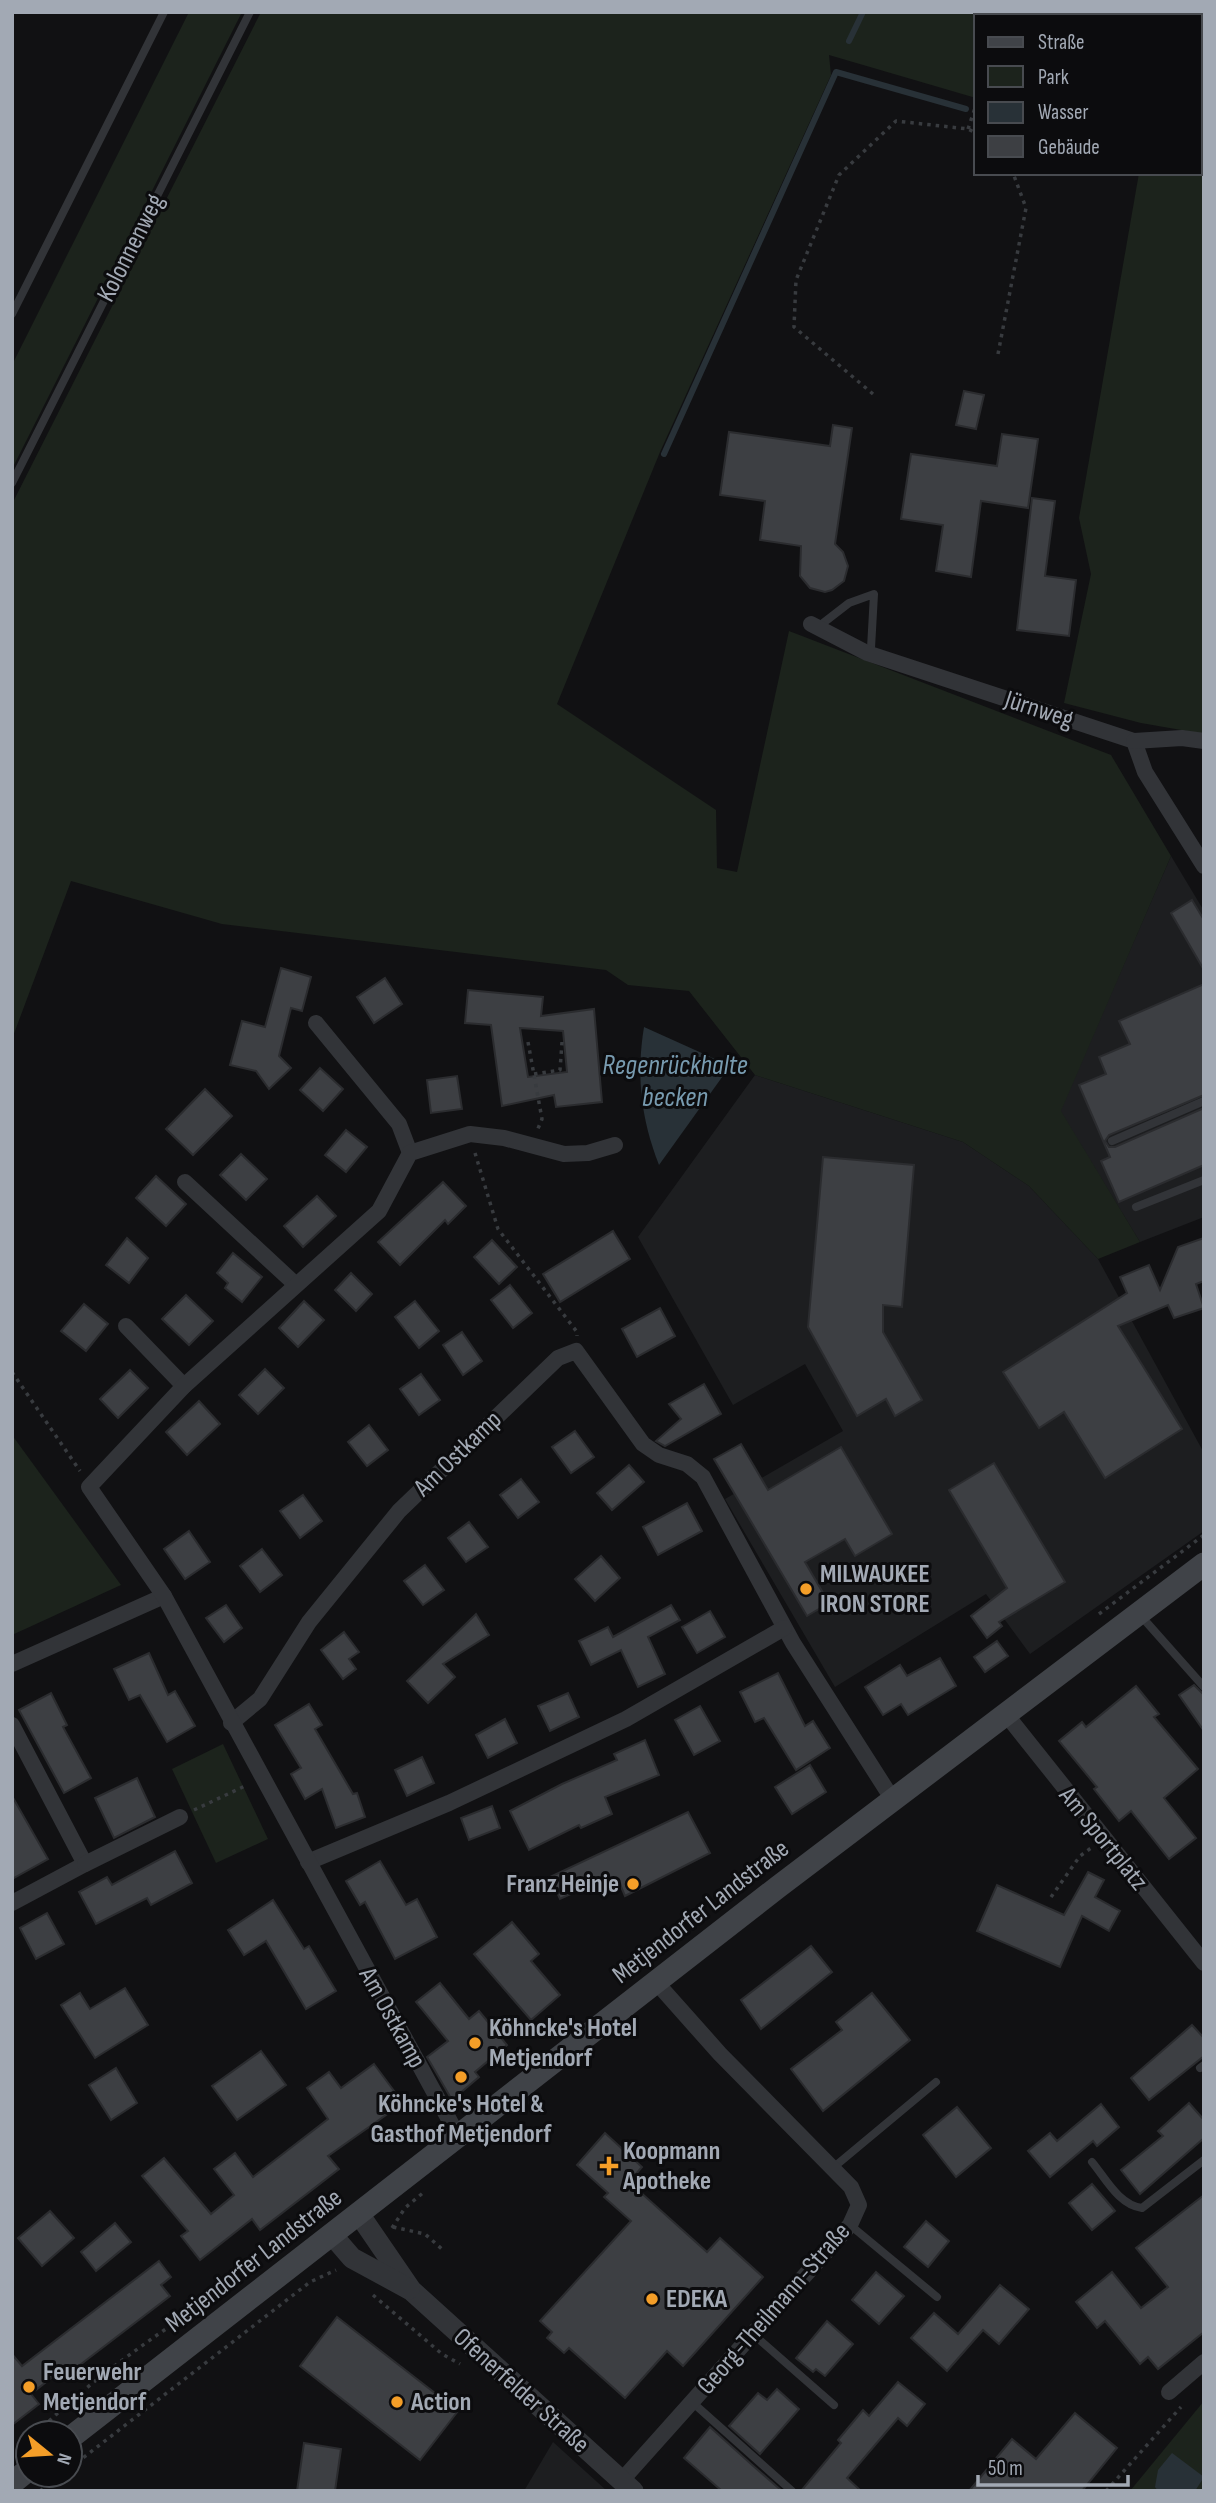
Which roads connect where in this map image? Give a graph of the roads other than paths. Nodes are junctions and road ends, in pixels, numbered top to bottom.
1 (164, 12) edge
2 (250, 12) edge
3 (12, 314) edge
4 (12, 483) edge
5 (814, 626) joint
6 (866, 653) junction
7 (1133, 741) junction
8 (1204, 741) edge
9 (1204, 866) edge
10 (316, 1023) dead end
11 (1204, 1101) edge
12 (1112, 1141) dead end
13 (615, 1144) dead end
14 (410, 1153) junction
15 (1204, 1180) edge
16 (185, 1182) dead end
17 (1136, 1207) dead end
18 (295, 1284) junction
19 (125, 1326) dead end
20 (184, 1386) junction
21 (1204, 1564) edge
22 (164, 1596) junction
23 (1138, 1613) junction
24 (784, 1628) junction
25 (12, 1664) edge
26 (1204, 1687) edge
27 (1005, 1713) junction
28 (231, 1723) junction
29 (12, 1725) edge
30 (893, 1800) junction
31 (180, 1817) road end
32 (308, 1862) junction
33 (85, 1864) junction
34 (12, 1903) edge
35 (1204, 1963) edge
36 (656, 1982) junction
37 (936, 2082) dead end
38 (458, 2136) junction
39 (1204, 2160) edge
40 (1092, 2162) dead end
41 (834, 2167) junction
42 (359, 2214) junction
43 (850, 2225) junction
44 (333, 2236) junction
45 (411, 2290) junction
46 (937, 2297) dead end
47 (754, 2335) junction
48 (1204, 2362) edge
49 (1169, 2392) dead end
50 (692, 2402) junction
51 (834, 2405) dead end
52 (84, 2427) edge
53 (628, 2485) edge
54 (792, 2491) edge

1 - 3 lane
2 - 4 lane, Kolonnenweg
5 - 6 street, Jürnweg
5 - 6 lane
6 - 7 street, Jürnweg
7 - 8 street
7 - 9 street
10 - 14 street
11 - 12 lane
13 - 14 street
14 - 18 street
15 - 17 lane
16 - 18 street
18 - 20 street
19 - 20 street
20 - 22 street
21 - 23 main road, Metjendorfer Landstraße
22 - 25 street
22 - 28 street
23 - 26 lane
23 - 27 main road, Metjendorfer Landstraße
24 - 28 street, Am Ostkamp
24 - 30 street
24 - 32 street
27 - 30 main road, Metjendorfer Landstraße
27 - 35 street, Am Sportplatz
28 - 32 street, Am Ostkamp
29 - 33 street
30 - 36 main road, Metjendorfer Landstraße
31 - 33 street
32 - 38 street, Am Ostkamp
33 - 34 street
36 - 38 main road, Metjendorfer Landstraße
36 - 41 street, Georg-Theilmann-Straße
37 - 41 lane
38 - 42 main road, Metjendorfer Landstraße
39 - 40 lane
41 - 43 street, Georg-Theilmann-Straße
42 - 44 main road, Metjendorfer Landstraße
42 - 45 street, Ofenerfelder Straße
43 - 46 lane
43 - 47 street, Georg-Theilmann-Straße
44 - 45 street, Ofenerfelder Straße
44 - 52 main road, Metjendorfer Landstraße
45 - 53 street, Ofenerfelder Straße
47 - 50 street, Georg-Theilmann-Straße
47 - 51 lane
48 - 49 street
50 - 53 street, Georg-Theilmann-Straße
50 - 54 lane

